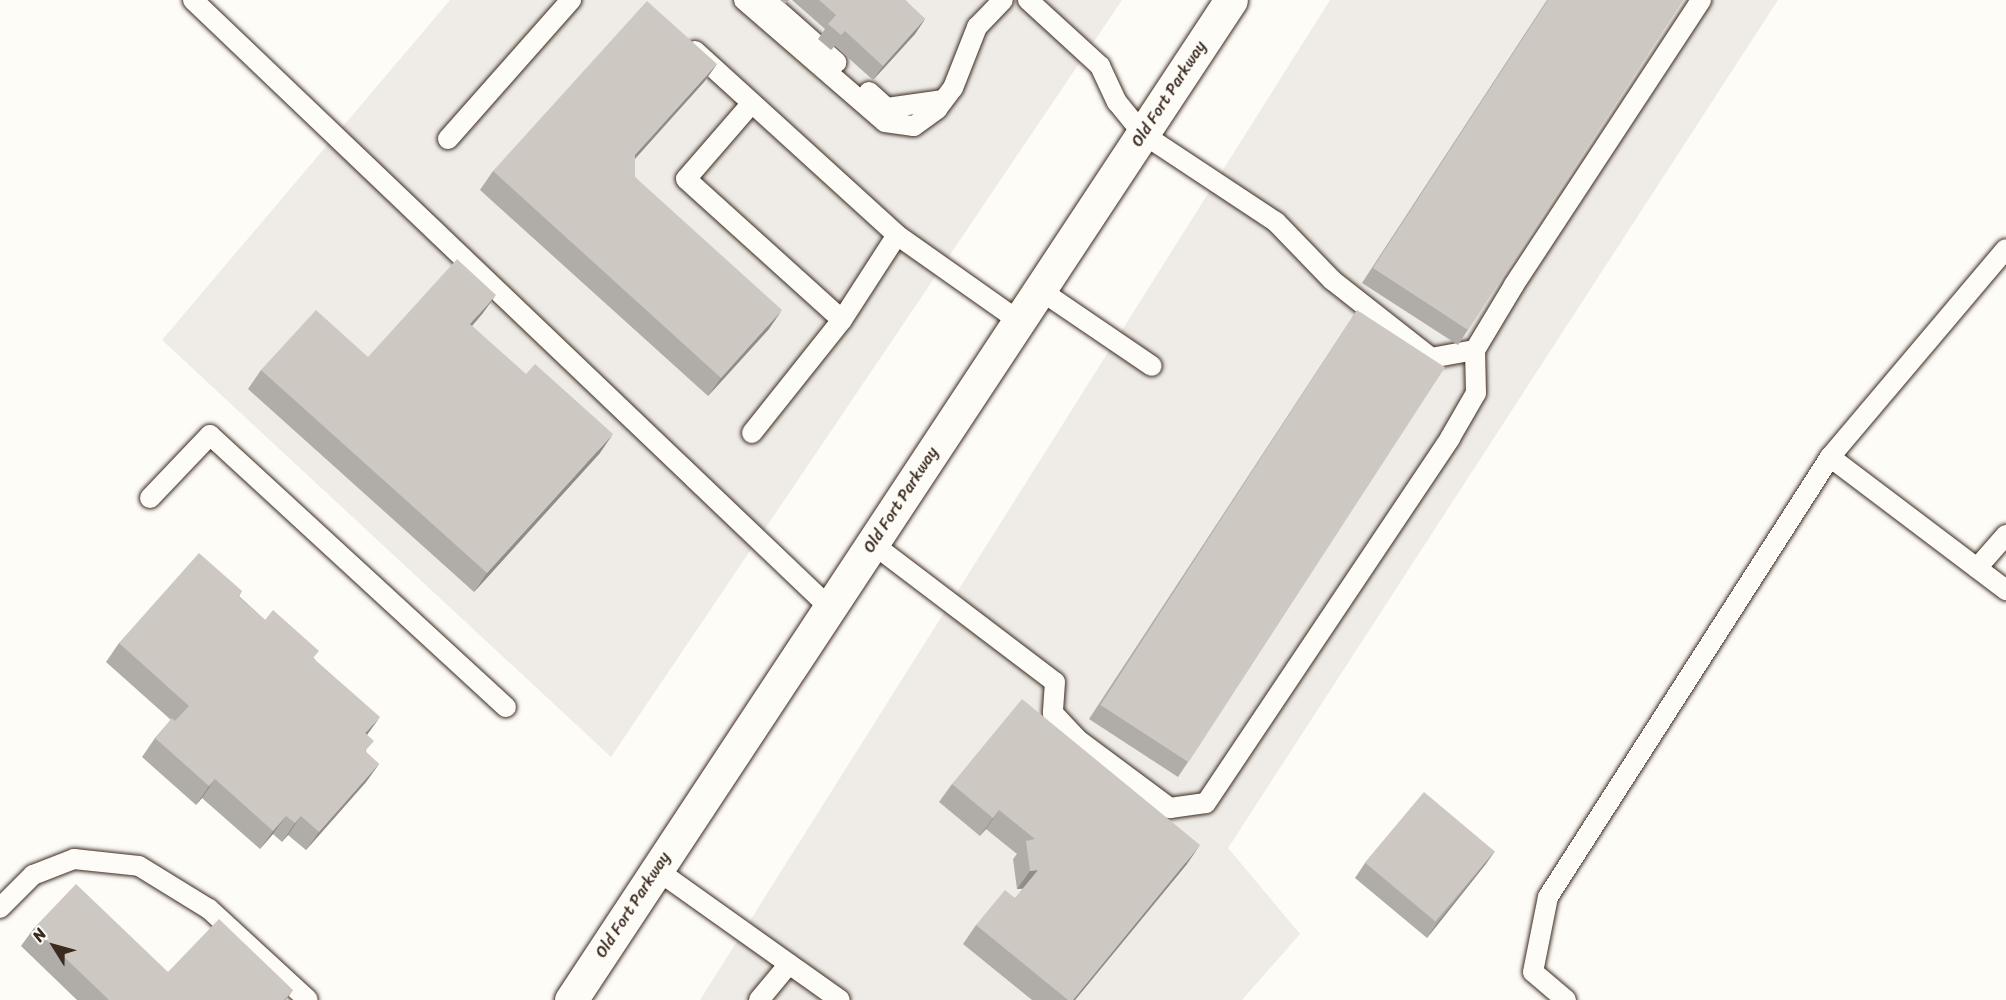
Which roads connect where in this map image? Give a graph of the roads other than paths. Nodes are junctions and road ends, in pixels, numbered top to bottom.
1 (193, 0) edge
2 (571, 0) edge
3 (744, 0) edge
4 (766, 0) edge
5 (1003, 0) edge
6 (1028, 0) edge
7 (1231, 0) edge
8 (1701, 0) edge
9 (682, 38) edge
10 (944, 100) junction
11 (751, 104) junction
12 (1143, 134) junction
13 (448, 140) dead end
14 (897, 234) junction
15 (2006, 249) edge
16 (1040, 290) junction
17 (842, 320) junction
18 (1019, 321) junction
19 (1475, 350) junction
20 (1152, 366) dead end
21 (752, 433) dead end
22 (1830, 457) junction
23 (150, 498) dead end
24 (2006, 535) edge
25 (873, 544) junction
26 (1977, 568) junction
27 (2006, 590) edge
28 (830, 608) junction
29 (506, 707) dead end
30 (657, 870) junction
31 (0, 908) edge
32 (789, 964) junction
33 (308, 1000) edge
34 (571, 1000) edge
35 (759, 1000) edge
36 (840, 1000) edge
37 (1566, 1000) edge

1 - 28 lane
2 - 13 lane
3 - 10 lane
4 - 10 lane
5 - 10 lane
6 - 12 lane
7 - 12 main road, Old Fort Parkway
8 - 19 lane
9 - 11 lane
11 - 14 lane
11 - 17 lane
12 - 16 main road, Old Fort Parkway
12 - 19 lane
14 - 17 lane
14 - 18 lane
15 - 22 lane
16 - 18 main road, Old Fort Parkway
16 - 20 lane
17 - 21 lane
18 - 25 main road, Old Fort Parkway
19 - 25 lane
22 - 26 lane
22 - 37 lane
23 - 29 lane
24 - 26 lane
25 - 28 main road, Old Fort Parkway
26 - 27 lane
28 - 30 main road, Old Fort Parkway
30 - 32 lane
30 - 34 main road, Old Fort Parkway
31 - 33 lane
32 - 35 lane
32 - 36 lane

